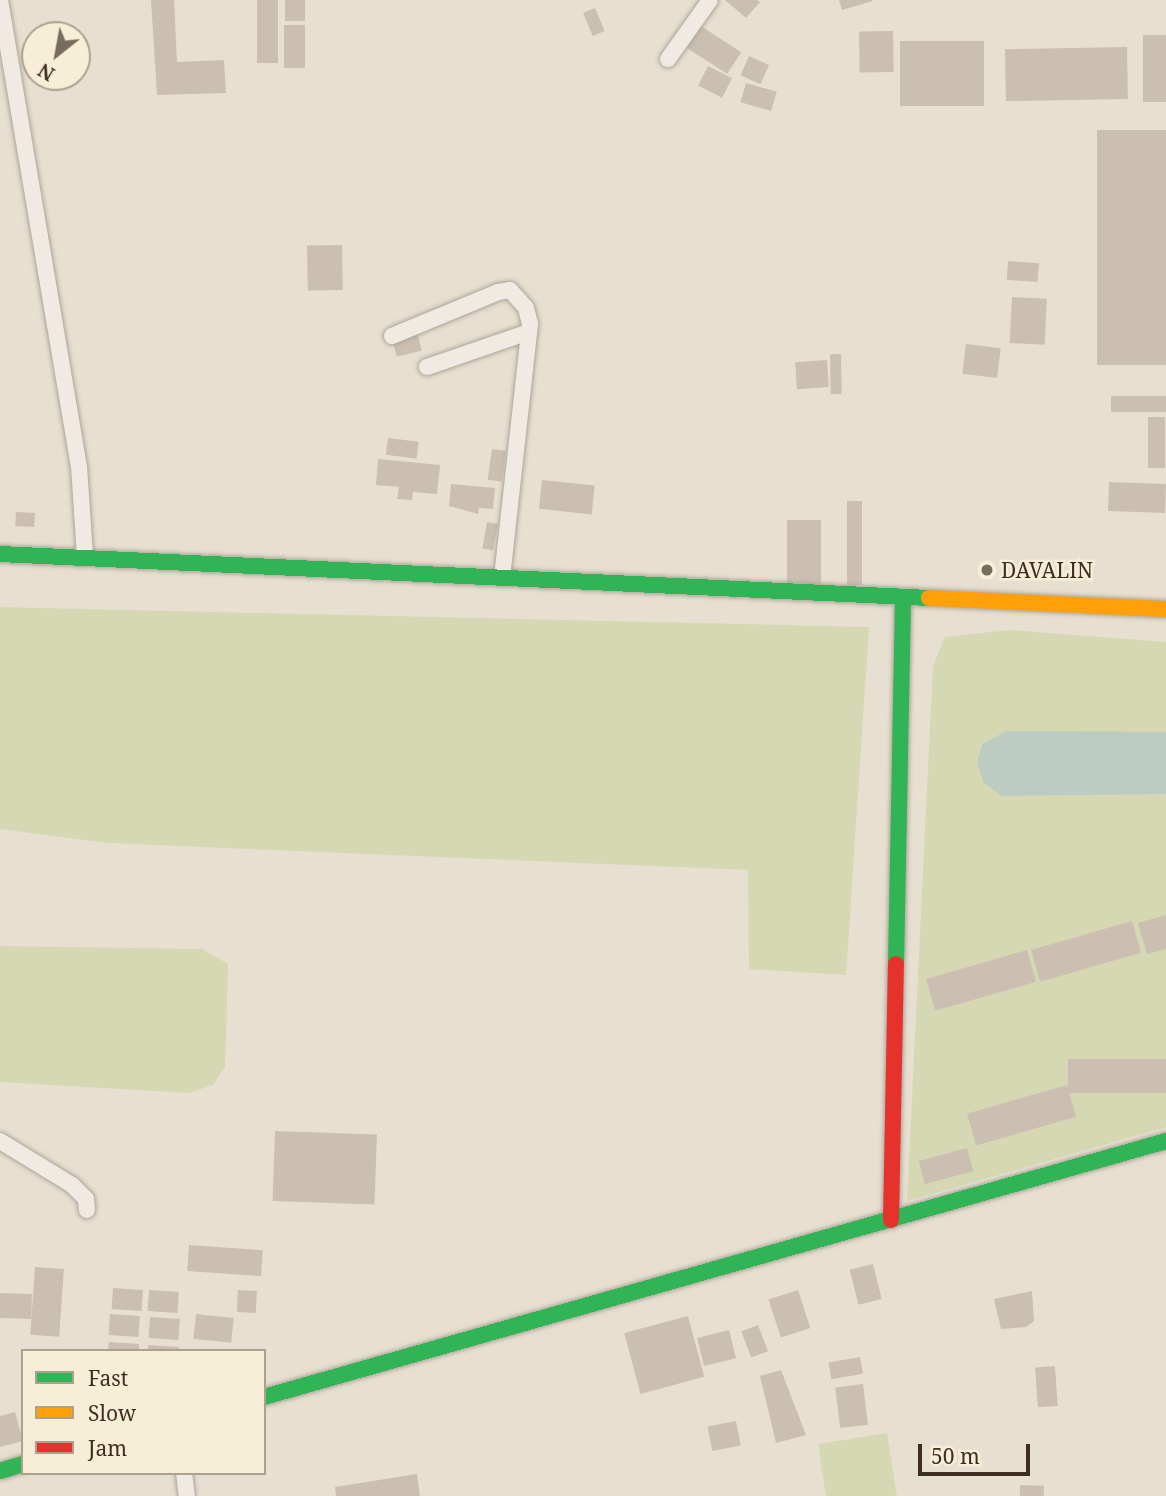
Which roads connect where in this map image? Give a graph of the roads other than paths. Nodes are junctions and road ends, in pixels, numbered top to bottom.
1 (0, 0) edge
2 (710, 0) edge
3 (668, 59) dead end
4 (526, 333) junction
5 (393, 336) dead end
6 (427, 367) dead end
7 (0, 554) edge
8 (85, 557) junction
9 (502, 578) junction
10 (903, 599) junction
11 (1166, 610) edge
12 (0, 1141) edge
13 (1166, 1142) edge
14 (87, 1210) dead end
15 (891, 1220) junction
16 (266, 1396) edge
17 (21, 1465) edge
18 (0, 1471) edge
19 (184, 1475) edge
20 (187, 1496) edge

1 - 8 street
2 - 3 street
4 - 5 street
4 - 6 street
4 - 9 street
7 - 8 street
8 - 9 street
9 - 10 street
10 - 11 street
10 - 15 street
12 - 14 street
13 - 15 street
15 - 16 street
17 - 18 street
19 - 20 street

